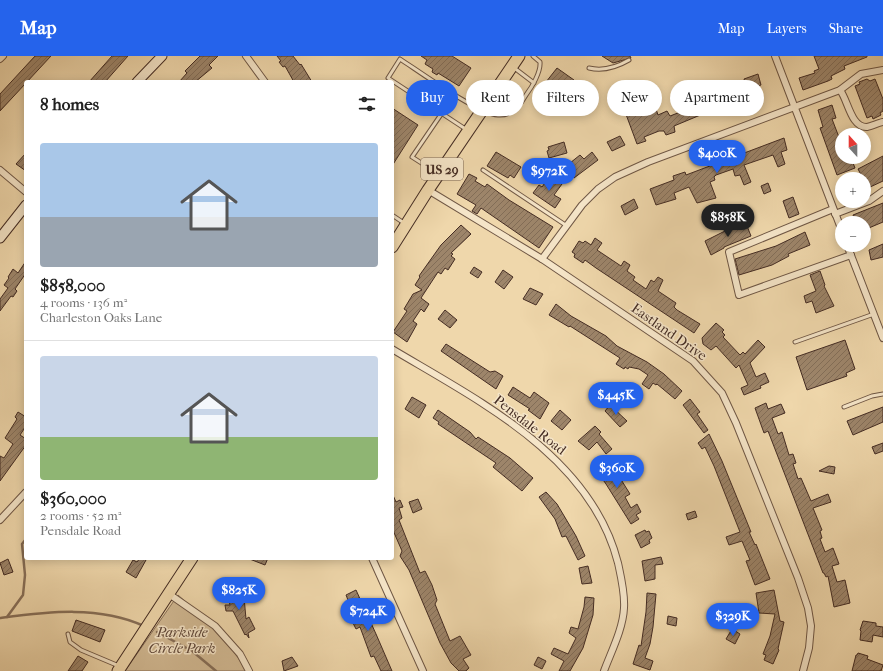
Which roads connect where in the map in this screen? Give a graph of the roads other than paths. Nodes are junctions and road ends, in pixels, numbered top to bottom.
1 (3, 56) edge
2 (162, 56) edge
3 (246, 56) edge
4 (519, 56) edge
5 (533, 56) edge
6 (775, 56) edge
7 (0, 59) edge
8 (629, 60) dead end
9 (512, 66) junction
10 (589, 68) dead end
11 (883, 70) edge
12 (139, 80) edge
13 (264, 80) edge
14 (391, 80) edge
15 (432, 80) edge
16 (503, 80) edge
17 (535, 80) edge
18 (532, 81) edge
19 (394, 82) edge
20 (532, 86) edge
21 (406, 90) edge
22 (840, 90) junction
23 (524, 99) edge
24 (794, 108) junction
25 (440, 116) edge
26 (446, 116) edge
27 (479, 116) edge
28 (883, 122) edge
29 (469, 131) junction
30 (0, 170) edge
31 (483, 170) dead end
32 (439, 174) junction
33 (24, 190) edge
34 (428, 190) junction
35 (883, 191) edge
36 (24, 208) edge
37 (834, 212) junction
38 (394, 216) edge
39 (836, 216) edge
40 (406, 224) junction
41 (567, 226) junction
42 (0, 238) edge
43 (394, 243) edge
44 (850, 252) edge
45 (851, 255) junction
46 (542, 259) junction
47 (874, 314) junction
48 (883, 338) edge
49 (795, 342) dead end
50 (394, 349) edge
51 (883, 394) edge
52 (844, 407) dead end
53 (24, 494) edge
54 (0, 520) edge
55 (191, 560) edge
56 (373, 560) edge
57 (169, 594) junction
58 (68, 634) dead end
59 (119, 669) edge
60 (249, 671) edge
61 (423, 671) edge
62 (604, 671) edge
63 (802, 671) edge

1 - 7 street
2 - 12 main road
3 - 13 street
4 - 9 highway, US 29
5 - 17 lane
6 - 24 street
8 - 10 lane
9 - 16 highway, US 29
9 - 18 lane
11 - 22 street
14 - 15 lane
19 - 21 lane
20 - 23 lane
22 - 24 street
22 - 28 street
24 - 37 street
24 - 41 street
25 - 32 lane
26 - 29 lane
27 - 29 highway, US 29
29 - 32 highway, US 29
30 - 33 street
31 - 41 lane
32 - 34 highway, US 29
34 - 40 highway, US 29
34 - 46 street, Eastland Drive
35 - 37 street
36 - 42 main road
37 - 39 street
37 - 45 street
38 - 40 lane
40 - 43 highway, US 29
41 - 46 street
44 - 45 street
45 - 47 street
46 - 63 street, Eastland Drive
47 - 48 street
47 - 49 lane
50 - 62 street, Pensdale Road
51 - 52 lane
53 - 54 street
55 - 57 highway
56 - 61 street
57 - 59 highway
57 - 60 street
58 - 59 lane

